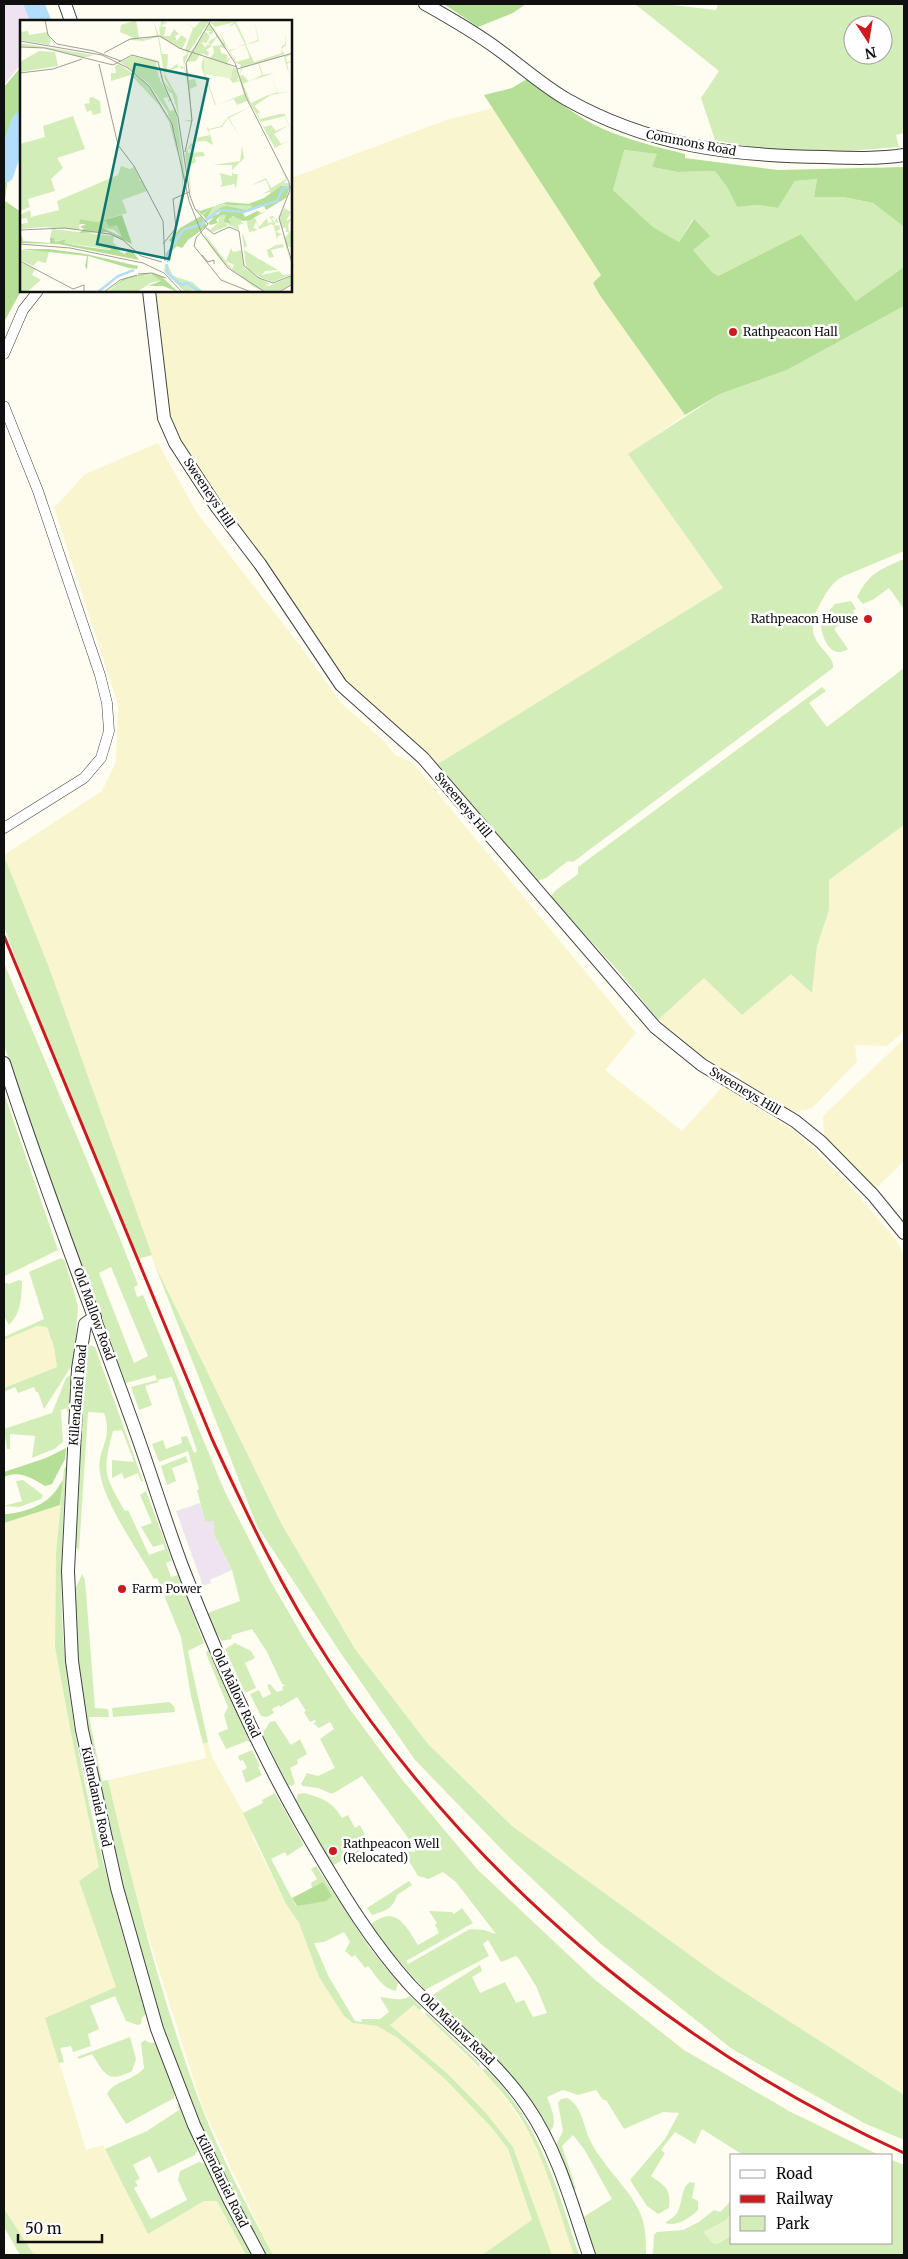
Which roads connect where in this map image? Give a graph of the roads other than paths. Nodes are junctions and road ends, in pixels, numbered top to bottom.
1 (425, 4) edge
2 (904, 155) edge
3 (37, 292) edge
4 (149, 292) edge
5 (4, 354) edge
6 (4, 406) edge
7 (4, 828) edge
8 (4, 1064) edge
9 (904, 1233) edge
10 (95, 1317) junction
11 (259, 2255) edge
12 (589, 2255) edge

1 - 2 street, Commons Road
3 - 5 street
4 - 9 street, Sweeneys Hill
6 - 7 street
8 - 10 street, Old Mallow Road
10 - 11 street, Killendaniel Road
10 - 12 street, Old Mallow Road

